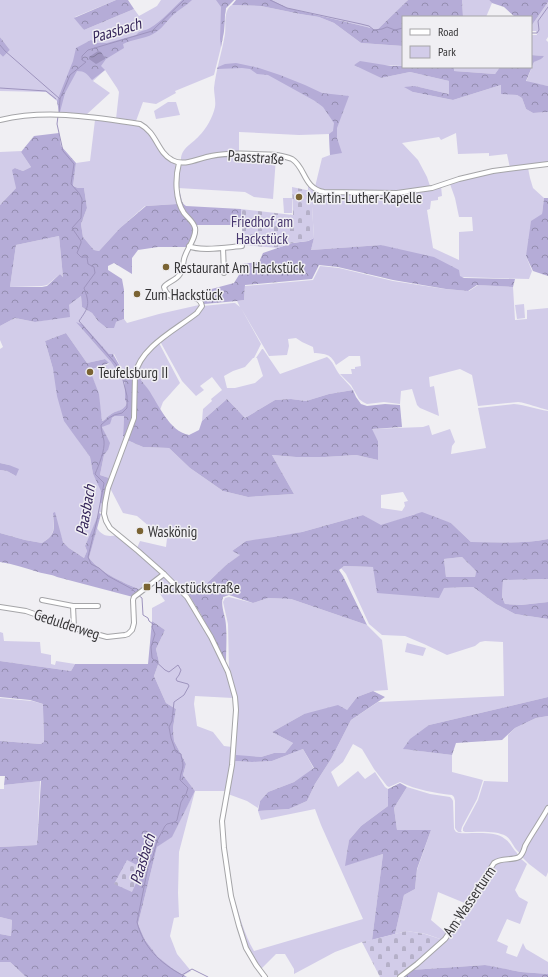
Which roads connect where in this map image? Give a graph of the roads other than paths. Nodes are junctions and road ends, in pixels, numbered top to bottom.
1 (0, 120) edge
2 (178, 163) junction
3 (548, 164) edge
4 (189, 246) junction
5 (242, 246) dead end
6 (223, 248) junction
7 (224, 273) dead end
8 (164, 574) junction
9 (42, 600) dead end
10 (73, 606) junction
11 (98, 606) dead end
12 (0, 607) edge
13 (74, 628) junction
14 (548, 808) edge
15 (265, 977) edge
16 (400, 977) edge

1 - 2 street
2 - 3 street, Paasstraße
2 - 4 street
4 - 6 street
4 - 8 street
5 - 6 street
6 - 7 street
8 - 13 street, Gedulderweg
8 - 15 street
9 - 10 street
10 - 11 street
10 - 13 street
12 - 13 street, Gedulderweg
14 - 16 street, Am Wasserturm

